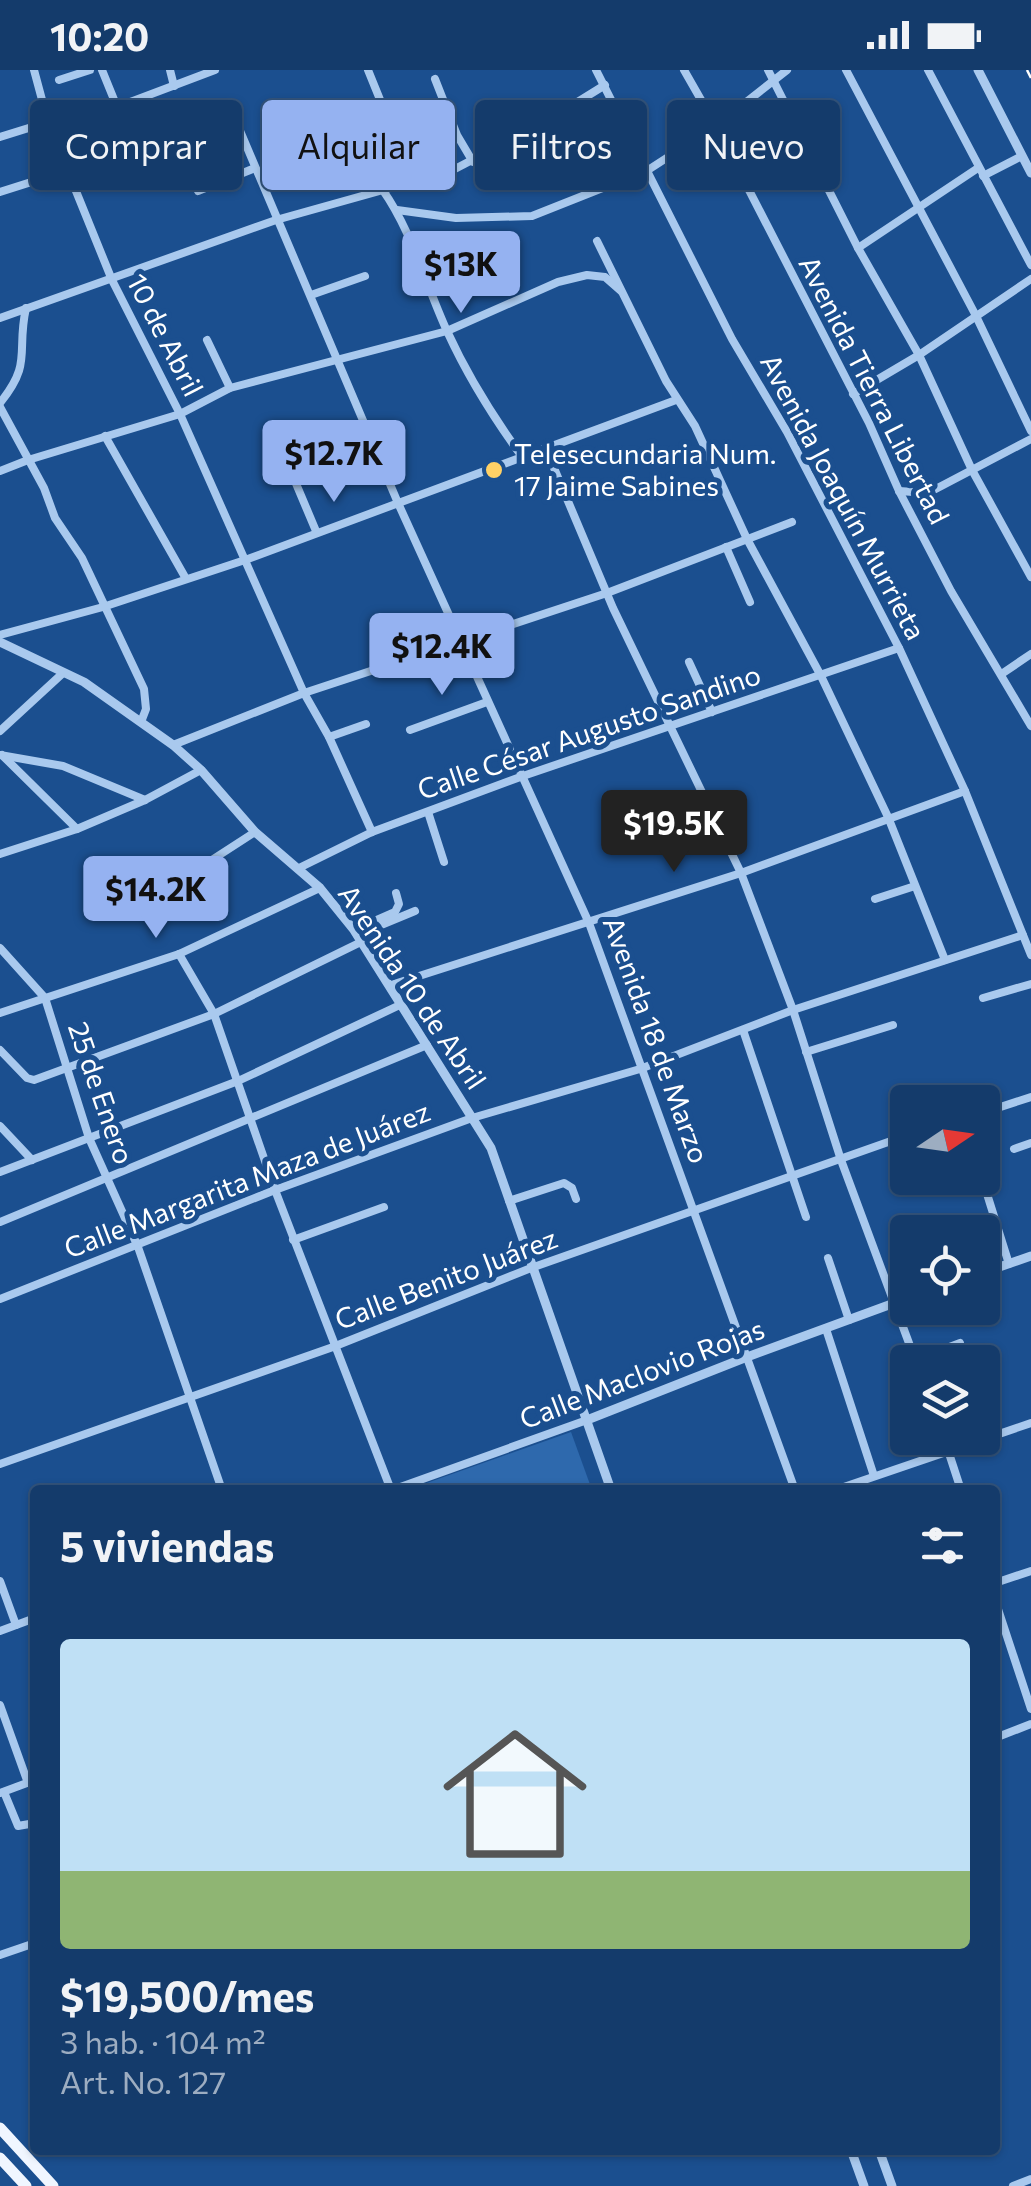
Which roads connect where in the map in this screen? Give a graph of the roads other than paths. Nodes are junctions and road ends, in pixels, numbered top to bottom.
1 (34, 70) edge
2 (90, 70) edge
3 (102, 70) edge
4 (170, 70) edge
5 (215, 70) edge
6 (368, 70) edge
7 (596, 70) edge
8 (684, 70) edge
9 (768, 70) edge
10 (787, 70) edge
11 (846, 70) edge
12 (928, 70) edge
13 (978, 70) edge
14 (435, 79) dead end
15 (59, 80) dead end
16 (774, 80) junction
17 (174, 86) junction
18 (605, 86) junction
19 (42, 100) edge
20 (115, 100) edge
21 (137, 100) edge
22 (380, 100) edge
23 (701, 100) edge
24 (749, 100) edge
25 (30, 128) edge
26 (0, 138) edge
27 (242, 139) edge
28 (1022, 156) junction
29 (667, 158) edge
30 (473, 162) junction
31 (455, 167) edge
32 (255, 168) junction
33 (648, 170) junction
34 (980, 172) junction
35 (1031, 173) edge
36 (30, 182) edge
37 (74, 190) edge
38 (375, 190) edge
39 (383, 190) edge
40 (749, 190) edge
41 (198, 191) dead end
42 (0, 192) edge
43 (920, 208) junction
44 (397, 210) junction
45 (276, 220) junction
46 (598, 241) dead end
47 (858, 248) junction
48 (1031, 265) edge
49 (365, 276) dead end
50 (1031, 278) edge
51 (112, 280) junction
52 (624, 292) junction
53 (311, 296) junction
54 (26, 308) junction
55 (975, 314) junction
56 (0, 318) edge
57 (447, 331) junction
58 (207, 340) dead end
59 (919, 355) junction
60 (339, 358) junction
61 (230, 388) junction
62 (853, 394) junction
63 (676, 400) junction
64 (0, 405) edge
65 (180, 414) junction
66 (1031, 431) edge
67 (106, 436) junction
68 (1031, 440) edge
69 (280, 448) dead end
70 (546, 449) junction
71 (523, 458) junction
72 (28, 460) junction
73 (972, 470) junction
74 (0, 471) edge
75 (899, 492) junction
76 (398, 503) junction
77 (792, 522) dead end
78 (316, 531) junction
79 (747, 539) junction
80 (726, 547) junction
81 (245, 560) junction
82 (185, 578) junction
83 (1031, 578) edge
84 (607, 593) junction
85 (750, 602) dead end
86 (103, 606) junction
87 (0, 638) edge
88 (461, 640) junction
89 (899, 648) junction
90 (1031, 654) edge
91 (689, 662) dead end
92 (64, 673) junction
93 (1003, 673) junction
94 (821, 676) junction
95 (304, 693) junction
96 (487, 702) junction
97 (712, 712) junction
98 (141, 722) junction
99 (366, 724) dead end
100 (1031, 726) edge
101 (672, 727) junction
102 (410, 730) dead end
103 (0, 731) edge
104 (329, 737) junction
105 (173, 746) junction
106 (1, 755) edge
107 (201, 770) junction
108 (524, 776) junction
109 (965, 790) junction
110 (145, 800) junction
111 (428, 812) junction
112 (888, 817) junction
113 (76, 828) junction
114 (255, 832) junction
115 (372, 832) junction
116 (2, 850) edge
117 (444, 862) dead end
118 (298, 868) junction
119 (742, 873) junction
120 (915, 886) junction
121 (320, 888) junction
122 (396, 893) dead end
123 (875, 899) dead end
124 (150, 900) dead end
125 (415, 911) dead end
126 (589, 923) junction
127 (1023, 935) junction
128 (357, 936) junction
129 (0, 948) edge
130 (1031, 952) edge
131 (179, 954) junction
132 (945, 960) junction
133 (1031, 984) edge
134 (391, 985) junction
135 (45, 998) junction
136 (983, 998) dead end
137 (402, 1004) junction
138 (793, 1010) junction
139 (1, 1012) edge
140 (214, 1014) junction
141 (893, 1025) dead end
142 (743, 1030) junction
143 (427, 1045) junction
144 (0, 1050) edge
145 (806, 1052) junction
146 (68, 1069) junction
147 (640, 1070) junction
148 (238, 1082) junction
149 (1031, 1097) edge
150 (1000, 1107) edge
151 (472, 1118) junction
152 (252, 1119) junction
153 (0, 1126) edge
154 (88, 1138) junction
155 (890, 1142) edge
156 (1031, 1143) edge
157 (1014, 1149) dead end
158 (32, 1160) junction
159 (842, 1160) junction
160 (0, 1172) edge
161 (794, 1177) junction
162 (106, 1179) junction
163 (274, 1190) junction
164 (987, 1195) edge
165 (576, 1200) dead end
166 (508, 1201) junction
167 (384, 1207) dead end
168 (695, 1213) junction
169 (806, 1217) dead end
170 (0, 1222) edge
171 (293, 1240) junction
172 (138, 1247) junction
173 (1031, 1256) edge
174 (828, 1258) dead end
175 (1009, 1264) junction
176 (1000, 1267) edge
177 (531, 1268) junction
178 (890, 1292) edge
179 (0, 1299) edge
180 (890, 1305) edge
181 (849, 1320) junction
182 (826, 1329) junction
183 (960, 1343) dead end
184 (955, 1345) edge
185 (333, 1347) junction
186 (747, 1357) junction
187 (188, 1396) junction
188 (587, 1420) junction
189 (1031, 1423) edge
190 (1000, 1433) edge
191 (936, 1455) edge
192 (949, 1455) edge
193 (0, 1464) edge
194 (874, 1476) junction
195 (220, 1485) edge
196 (389, 1485) edge
197 (405, 1485) edge
198 (609, 1485) edge
199 (793, 1485) edge
200 (849, 1485) edge
201 (959, 1485) edge
202 (1031, 1571) edge
203 (0, 1581) edge
204 (1000, 1581) edge
205 (1000, 1615) edge
206 (30, 1620) edge
207 (16, 1625) junction
208 (0, 1631) edge
209 (1031, 1670) edge
210 (1020, 1674) junction
211 (0, 1705) edge
212 (1031, 1709) edge
213 (1031, 1724) edge
214 (1000, 1736) edge
215 (30, 1780) edge
216 (30, 1782) edge
217 (2, 1792) edge
218 (30, 1824) edge
219 (30, 1945) edge
220 (0, 1955) edge
221 (0, 2128) edge
222 (853, 2155) edge
223 (881, 2155) edge
224 (0, 2158) edge
225 (1031, 2180) edge
226 (26, 2186) edge
227 (53, 2186) edge
228 (864, 2186) edge
229 (892, 2186) edge
230 (1012, 2186) edge

1 - 19 street, 10 de Abril
2 - 15 street
3 - 20 street
4 - 17 street
5 - 17 street
6 - 22 street
7 - 18 street, Avenida Joaquín Murrieta
8 - 23 street, Avenida Tierra Libertad
9 - 16 street
10 - 16 street
11 - 43 street
12 - 34 street
13 - 28 street
14 - 30 street
16 - 24 street
16 - 47 street
17 - 21 street
18 - 30 street
18 - 33 street, Avenida Joaquín Murrieta
25 - 26 street
27 - 32 street, Avenida 18 de Marzo
28 - 34 street
28 - 35 street
29 - 33 street
30 - 31 street
32 - 41 street
32 - 45 street, Avenida 18 de Marzo
33 - 44 street
33 - 89 street, Avenida Joaquín Murrieta
34 - 43 street
34 - 48 street
36 - 42 street
37 - 51 street, 10 de Abril
38 - 45 street
39 - 44 street
40 - 62 street, Avenida Tierra Libertad
43 - 47 street
43 - 55 street
44 - 57 street
45 - 51 street
45 - 53 street, Avenida 18 de Marzo
46 - 52 street
47 - 59 street
49 - 53 street
50 - 55 street
51 - 54 street
51 - 65 street, 10 de Abril
52 - 57 street
52 - 63 street
53 - 60 street, Avenida 18 de Marzo
54 - 56 street
54 - 64 street
55 - 59 street
55 - 66 street
57 - 60 street
57 - 71 street
58 - 61 street
59 - 62 street
59 - 73 street
60 - 61 street
60 - 76 street, Avenida 18 de Marzo
61 - 65 street
62 - 75 street, Avenida Tierra Libertad
63 - 70 street
63 - 79 street
64 - 72 street
65 - 67 street
65 - 81 street, 10 de Abril
67 - 72 street
67 - 82 street
68 - 73 street
69 - 78 street
70 - 71 street
70 - 84 street
71 - 76 street
72 - 74 street
72 - 86 street
73 - 75 street
73 - 83 street
75 - 93 street, Avenida Tierra Libertad
76 - 78 street
76 - 88 street, Avenida 18 de Marzo
77 - 79 street
78 - 81 street
79 - 80 street
79 - 94 street
80 - 84 street
80 - 85 street
81 - 82 street
81 - 95 street, 10 de Abril
82 - 86 street
84 - 88 street
84 - 101 street
86 - 87 street
86 - 98 street
87 - 92 street, Avenida 10 de Abril
88 - 95 street
88 - 96 street, Avenida 18 de Marzo
89 - 94 street, Calle César Augusto Sandino
89 - 109 street, Avenida Joaquín Murrieta
90 - 93 street
91 - 97 street
92 - 98 street, Avenida 10 de Abril
92 - 103 street
93 - 100 street, Avenida Tierra Libertad
94 - 97 street, Calle César Augusto Sandino
94 - 112 street
95 - 104 street, 10 de Abril
95 - 105 street
96 - 102 street
96 - 108 street, Avenida 18 de Marzo
97 - 101 street, Calle César Augusto Sandino
98 - 105 street, Avenida 10 de Abril
99 - 104 street
101 - 108 street, Calle César Augusto Sandino
101 - 119 street
104 - 115 street, 10 de Abril
105 - 107 street, Avenida 10 de Abril
106 - 110 street
106 - 113 street
107 - 110 street
107 - 114 street, Avenida 10 de Abril
108 - 111 street, Calle César Augusto Sandino
108 - 126 street, Avenida 18 de Marzo
109 - 112 street
109 - 127 street, Avenida Joaquín Murrieta
110 - 113 street
111 - 115 street, Calle César Augusto Sandino
111 - 117 street
112 - 119 street
112 - 120 street
113 - 116 street
114 - 118 street, Avenida 10 de Abril
114 - 124 street
115 - 118 street, Calle César Augusto Sandino
118 - 121 street, Avenida 10 de Abril
119 - 126 street
119 - 138 street
120 - 123 street
120 - 132 street
121 - 128 street, Avenida 10 de Abril
121 - 131 street
122 - 128 street
125 - 128 street
126 - 134 street
126 - 147 street, Avenida 18 de Marzo
127 - 130 street, Avenida Joaquín Murrieta
127 - 132 street, Calle Margarita Maza de Juárez
128 - 134 street, Avenida 10 de Abril
128 - 140 street
129 - 135 street, 25 de Enero
131 - 135 street
131 - 140 street
132 - 138 street, Calle Margarita Maza de Juárez
133 - 136 street
134 - 137 street, Avenida 10 de Abril
135 - 139 street
135 - 146 street, 25 de Enero
137 - 143 street, Avenida 10 de Abril
137 - 148 street
138 - 142 street, Calle Margarita Maza de Juárez
138 - 145 street
140 - 146 street
140 - 148 street
141 - 145 street
142 - 147 street, Calle Margarita Maza de Juárez
142 - 161 street
143 - 151 street, Avenida 10 de Abril
143 - 152 street
144 - 146 street
145 - 159 street
146 - 154 street, 25 de Enero
147 - 151 street, Calle Margarita Maza de Juárez
147 - 168 street, Avenida 18 de Marzo
148 - 152 street
148 - 154 street
149 - 150 street
151 - 163 street, Calle Margarita Maza de Juárez
151 - 166 street, Avenida 10 de Abril
152 - 162 street
152 - 163 street
153 - 158 street
154 - 158 street
154 - 162 street, 25 de Enero
155 - 159 street, Calle Benito Juárez
156 - 157 street
158 - 160 street
159 - 161 street, Calle Benito Juárez
159 - 178 street
161 - 168 street, Calle Benito Juárez
161 - 169 street
162 - 170 street
162 - 172 street, 25 de Enero
163 - 171 street
163 - 172 street, Calle Margarita Maza de Juárez
164 - 175 street
165 - 166 street
166 - 177 street, Avenida 10 de Abril
167 - 171 street
168 - 177 street, Calle Benito Juárez
168 - 186 street, Avenida 18 de Marzo
171 - 185 street
172 - 179 street, Calle Margarita Maza de Juárez
172 - 187 street, 25 de Enero
173 - 175 street
174 - 181 street
175 - 176 street
177 - 185 street, Calle Benito Juárez
177 - 188 street, Avenida 10 de Abril
180 - 181 street, Calle Maclovio Rojas
181 - 182 street, Calle Maclovio Rojas
182 - 186 street, Calle Maclovio Rojas
182 - 194 street
183 - 184 street
185 - 187 street, Calle Benito Juárez
185 - 196 street
186 - 188 street, Calle Maclovio Rojas
186 - 199 street, Avenida 18 de Marzo
187 - 193 street, Calle Benito Juárez
187 - 195 street, 25 de Enero
188 - 197 street, Calle Maclovio Rojas
188 - 198 street, Avenida 10 de Abril
189 - 190 street
191 - 194 street
192 - 201 street
194 - 200 street
202 - 204 street
203 - 207 street
205 - 210 street
206 - 207 street
207 - 208 street
209 - 210 street
210 - 212 street
211 - 215 street
213 - 214 street
216 - 217 street
217 - 218 street
219 - 220 street
221 - 227 main road
222 - 228 street
223 - 229 street
224 - 226 main road
225 - 230 street

